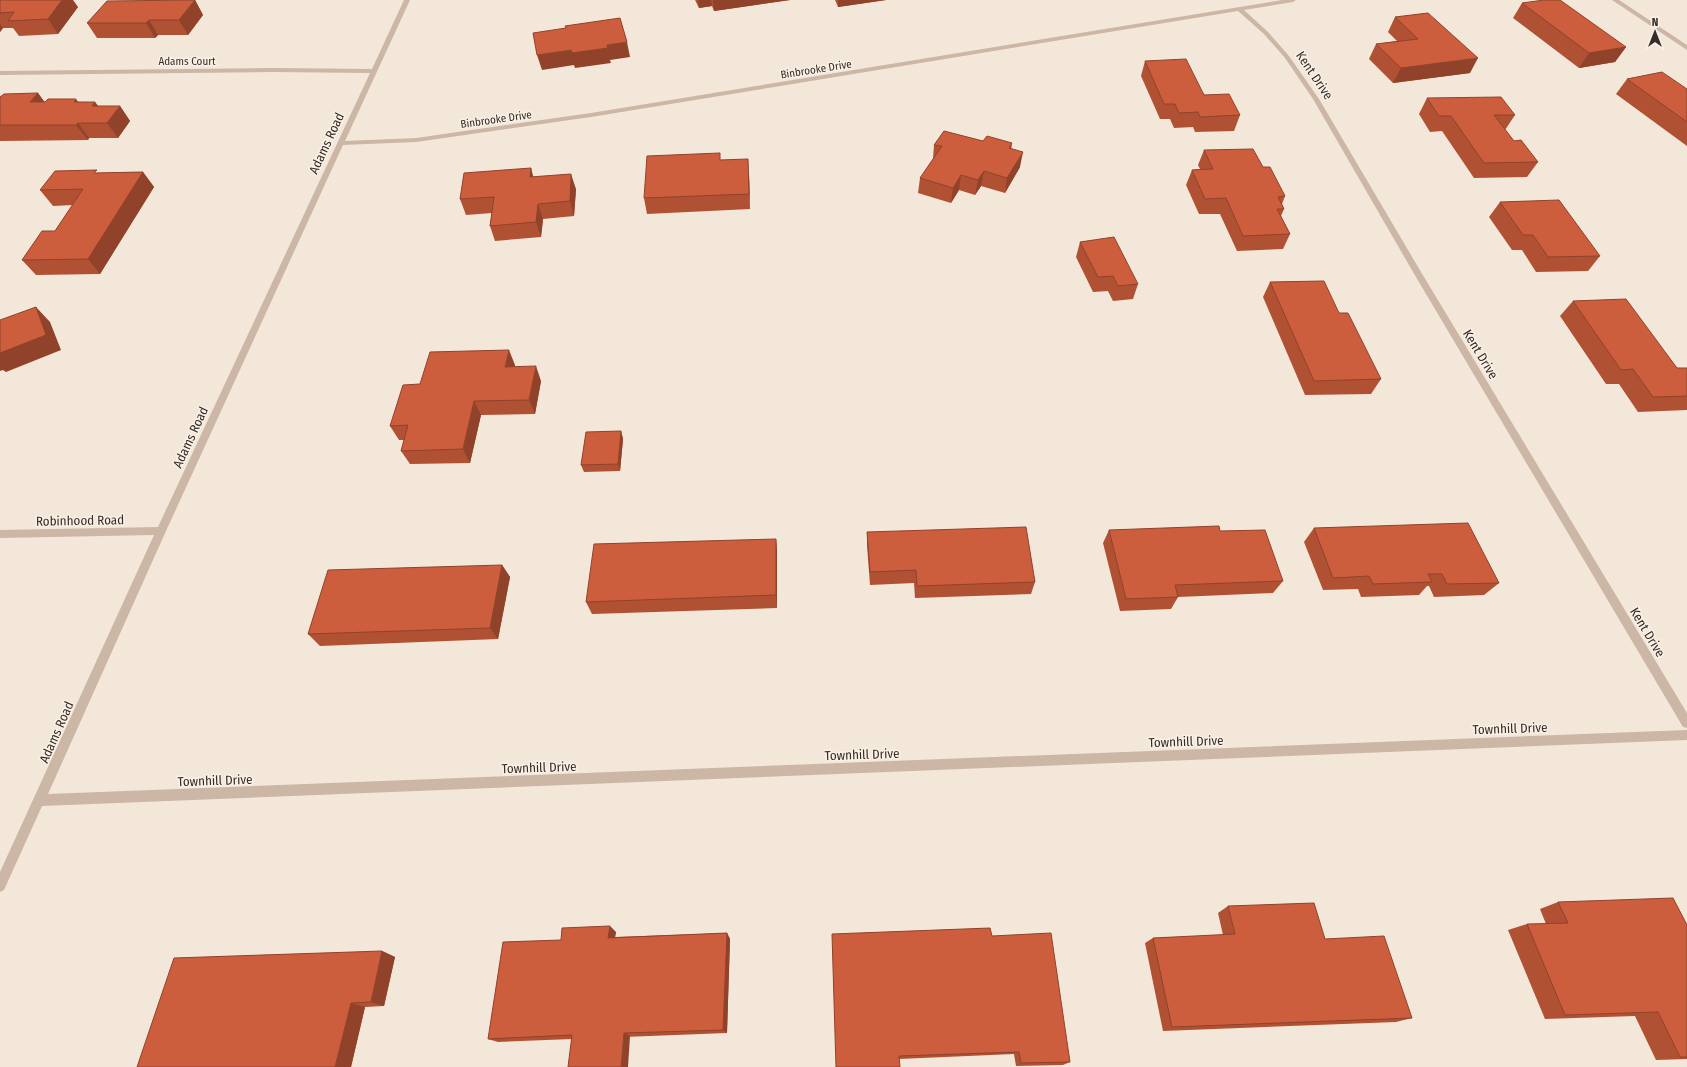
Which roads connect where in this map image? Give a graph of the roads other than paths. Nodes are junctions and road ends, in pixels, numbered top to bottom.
1 (407, 0) edge
2 (1293, 0) edge
3 (1615, 0) edge
4 (1240, 9) junction
5 (1687, 48) edge
6 (374, 71) junction
7 (0, 73) edge
8 (340, 143) junction
9 (161, 531) junction
10 (0, 534) edge
11 (1687, 723) edge
12 (1687, 735) edge
13 (39, 800) junction
14 (0, 886) edge

1 - 6 street, Adams Road
2 - 4 street, Binbrooke Drive
3 - 5 street
4 - 8 street, Binbrooke Drive
4 - 11 street, Kent Drive
6 - 7 street, Adams Court
6 - 8 street, Adams Road
8 - 9 street, Adams Road
9 - 10 street, Robinhood Road
9 - 13 street, Adams Road
12 - 13 street, Townhill Drive
13 - 14 street, Adams Road

